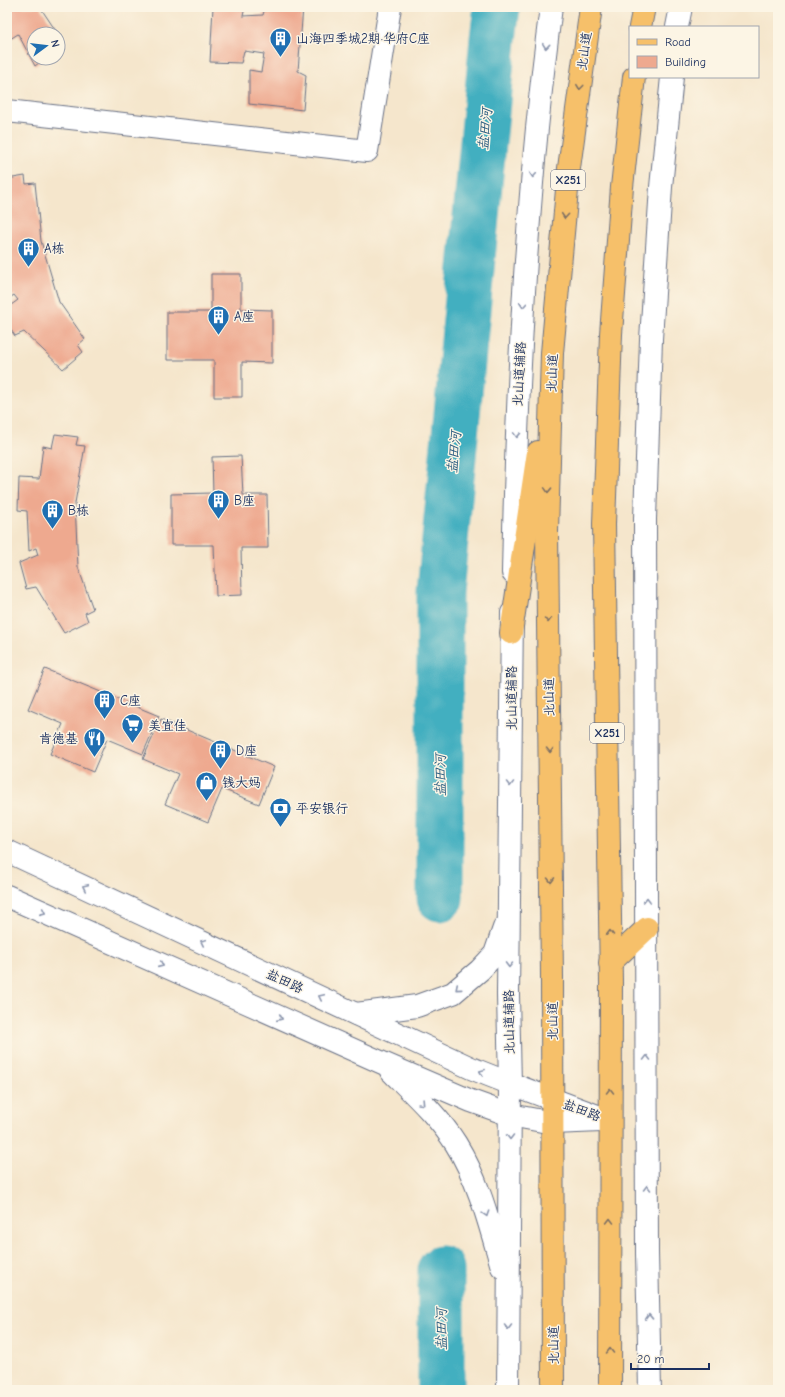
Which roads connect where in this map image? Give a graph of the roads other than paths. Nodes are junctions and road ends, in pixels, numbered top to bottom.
1 (390, 7) edge
2 (551, 7) edge
3 (591, 7) edge
4 (644, 7) edge
5 (681, 7) edge
6 (640, 26) edge
7 (677, 26) edge
8 (634, 78) edge
9 (672, 78) edge
10 (7, 111) edge
11 (552, 353) junction
12 (511, 633) junction
13 (7, 851) edge
14 (7, 896) edge
15 (510, 912) junction
16 (647, 928) junction
17 (610, 963) junction
18 (356, 1014) junction
19 (385, 1064) junction
20 (510, 1084) junction
21 (553, 1099) junction
22 (510, 1115) junction
23 (610, 1120) junction
24 (553, 1123) junction
25 (508, 1288) junction
26 (508, 1390) edge
27 (554, 1390) edge
28 (610, 1390) edge
29 (650, 1390) edge

1 - 10 street
2 -> 12 street, 北山道辅路
3 -> 11 main road, 北山道 / X251
4 - 6 main road
5 - 7 street
17 -> 8 main road, X251
16 -> 9 street
11 - 12 main road
11 -> 21 main road, 北山道 / X251
12 -> 15 street, 北山道辅路
18 -> 13 street, 盐田路
14 -> 19 street, 盐田路
15 -> 18 street
15 -> 20 street, 北山道辅路
16 - 17 main road
29 -> 16 street
23 -> 17 main road, X251
20 -> 18 street, 盐田路
19 - 22 street, 盐田路
19 -> 25 street
20 - 21 street, 盐田路
20 - 22 street, 北山道辅路
21 - 23 street, 盐田路
21 - 24 main road, 北山道 / X251
22 - 24 street, 盐田路
22 -> 25 street, 北山道辅路
23 - 24 street, 盐田路
28 -> 23 main road, X251
24 - 27 main road, 北山道 / X251
25 -> 26 street, 北山道辅路

